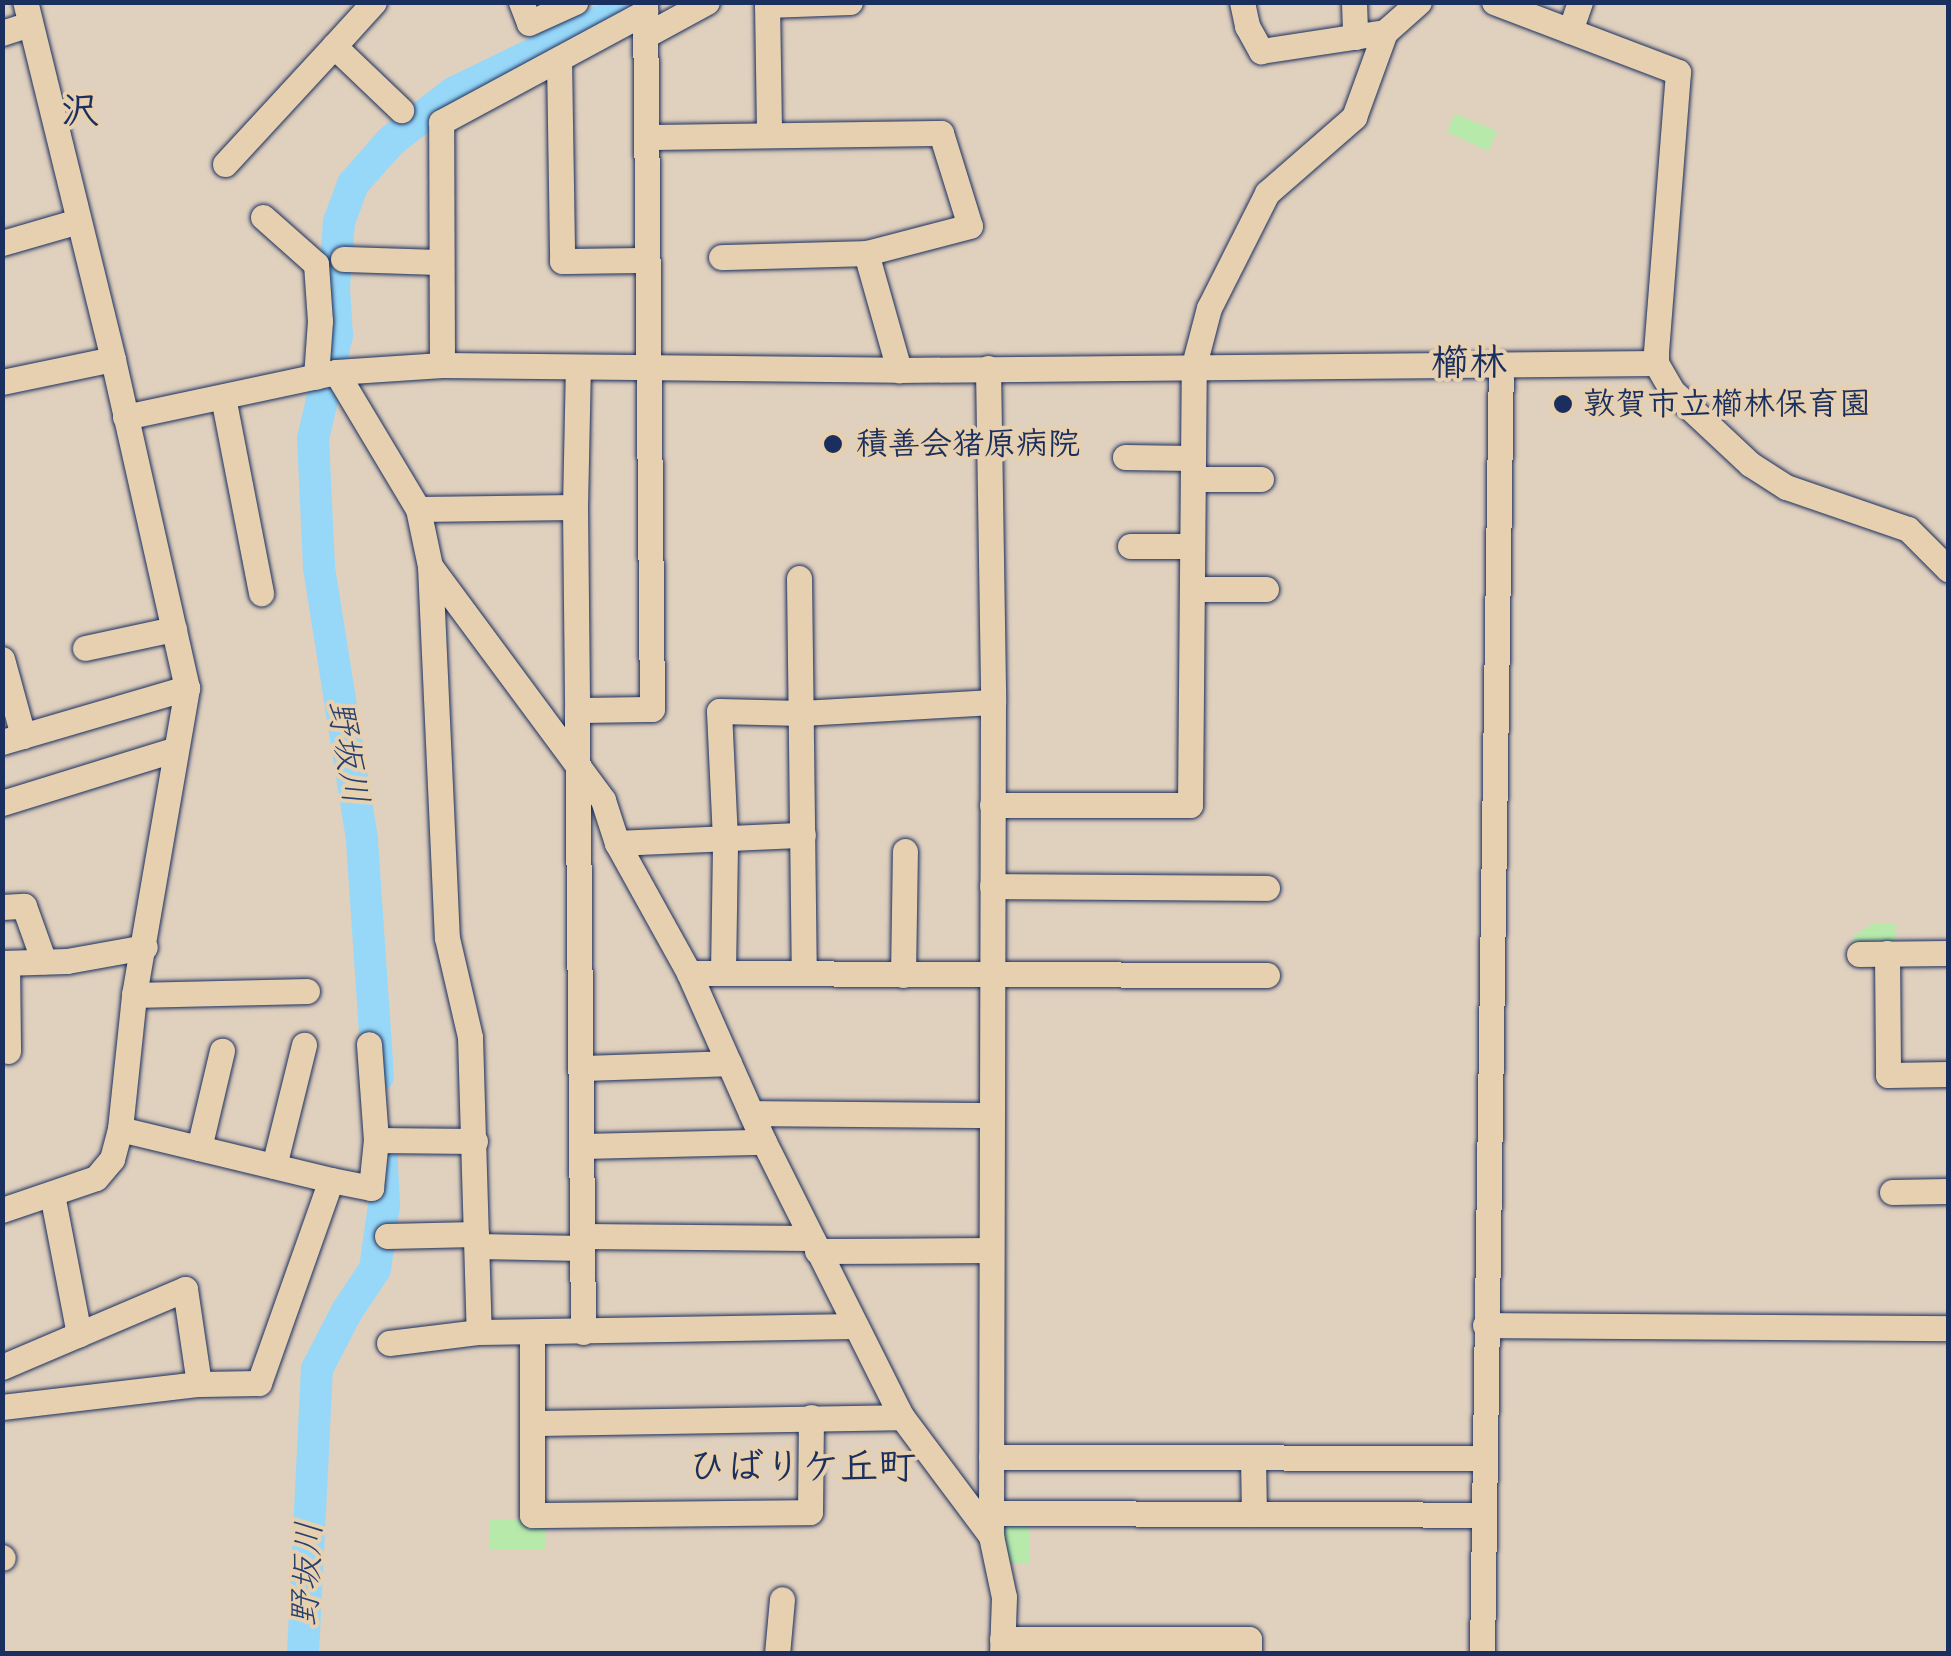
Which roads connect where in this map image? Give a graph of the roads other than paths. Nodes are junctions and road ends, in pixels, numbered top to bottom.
1 (374, 2) edge
2 (520, 2) edge
3 (575, 2) edge
4 (706, 2) edge
5 (850, 2) edge
6 (1242, 2) edge
7 (1354, 2) edge
8 (1419, 2) edge
9 (1494, 2) edge
10 (1580, 2) edge
11 (767, 4) edge
12 (28, 13) edge
13 (646, 16) edge
14 (1570, 31) junction
15 (1385, 32) junction
16 (2, 33) edge
17 (1355, 37) junction
18 (334, 46) junction
19 (559, 59) junction
20 (401, 110) dead end
21 (770, 132) junction
22 (648, 137) junction
23 (224, 164) dead end
24 (263, 216) dead end
25 (78, 221) junction
26 (2, 243) edge
27 (866, 253) junction
28 (721, 257) dead end
29 (343, 259) dead end
30 (646, 260) junction
31 (441, 262) junction
32 (113, 360) junction
33 (1656, 363) junction
34 (442, 365) junction
35 (1194, 365) junction
36 (1501, 365) junction
37 (578, 368) junction
38 (988, 368) junction
39 (649, 369) junction
40 (899, 370) junction
41 (326, 374) junction
42 (2, 382) edge
43 (223, 398) junction
44 (125, 417) junction
45 (1126, 458) dead end
46 (1193, 469) junction
47 (1261, 479) dead end
48 (575, 507) junction
49 (418, 509) junction
50 (1130, 546) dead end
51 (1192, 546) junction
52 (430, 566) junction
53 (1948, 569) edge
54 (799, 578) dead end
55 (1192, 589) junction
56 (1266, 589) dead end
57 (261, 593) dead end
58 (174, 629) junction
59 (85, 648) dead end
60 (2, 659) edge
61 (188, 688) junction
62 (993, 702) junction
63 (577, 710) junction
64 (802, 714) junction
65 (13, 739) edge
66 (176, 750) junction
67 (580, 767) junction
68 (2, 804) edge
69 (992, 805) junction
70 (803, 835) junction
71 (725, 839) junction
72 (617, 843) junction
73 (905, 851) dead end
74 (992, 886) junction
75 (1267, 888) dead end
76 (2, 906) edge
77 (145, 948) junction
78 (1887, 953) junction
79 (1948, 953) edge
80 (1858, 954) dead end
81 (44, 962) junction
82 (4, 963) edge
83 (690, 973) junction
84 (723, 973) junction
85 (804, 974) junction
86 (903, 975) junction
87 (1266, 975) dead end
88 (992, 976) junction
89 (308, 992) dead end
90 (134, 995) junction
91 (369, 1044) dead end
92 (304, 1045) dead end
93 (222, 1050) dead end
94 (8, 1051) dead end
95 (729, 1063) junction
96 (582, 1068) junction
97 (1948, 1074) edge
98 (751, 1113) junction
99 (992, 1115) junction
100 (120, 1130) junction
101 (376, 1140) junction
102 (474, 1141) junction
103 (764, 1142) junction
104 (582, 1146) junction
105 (199, 1148) junction
106 (274, 1166) junction
107 (331, 1180) junction
108 (1892, 1192) dead end
109 (1948, 1192) edge
110 (52, 1194) junction
111 (2, 1210) edge
112 (387, 1236) dead end
113 (477, 1240) junction
114 (582, 1242) junction
115 (814, 1244) junction
116 (992, 1250) junction
117 (1484, 1325) junction
118 (855, 1326) junction
119 (1948, 1328) edge
120 (478, 1332) junction
121 (583, 1332) junction
122 (532, 1333) junction
123 (79, 1334) junction
124 (389, 1342) dead end
125 (2, 1366) edge
126 (200, 1384) junction
127 (2, 1407) edge
128 (811, 1417) junction
129 (902, 1417) junction
130 (535, 1423) junction
131 (991, 1457) junction
132 (1253, 1457) junction
133 (1482, 1458) junction
134 (1254, 1514) junction
135 (1482, 1515) junction
136 (990, 1524) junction
137 (782, 1600) dead end
138 (1002, 1646) edge
139 (777, 1654) edge
140 (1249, 1654) edge
141 (1482, 1654) edge

1 - 18 street
2 - 3 street
4 - 13 street
5 - 11 street
6 - 17 street
7 - 17 street
8 - 15 street
9 - 14 street
10 - 14 street
11 - 21 street
12 - 16 street
12 - 25 street
13 - 19 street
13 - 22 street
14 - 33 street
15 - 17 street
15 - 35 street
18 - 20 street
18 - 23 street
19 - 30 street
19 - 31 street
21 - 22 street
21 - 27 street
22 - 30 street
24 - 41 street
25 - 26 street
25 - 32 street
27 - 28 street
27 - 40 street
29 - 31 street
30 - 39 street
31 - 34 street
32 - 42 street
32 - 44 street
33 - 36 street
33 - 53 street
34 - 37 street
34 - 41 street
35 - 36 street
35 - 38 street
35 - 46 street
36 - 117 street
37 - 39 street
37 - 48 street
38 - 40 street
38 - 62 street
39 - 40 street
39 - 63 street
41 - 43 street
41 - 49 street
43 - 44 street
43 - 57 street
44 - 58 street
45 - 46 street
46 - 47 street
46 - 51 street
48 - 49 street
48 - 63 street
49 - 52 street
50 - 51 street
51 - 55 street
52 - 67 street
52 - 102 street
54 - 64 street
55 - 56 street
55 - 69 street
58 - 59 street
58 - 61 street
60 - 65 street
61 - 65 street
61 - 66 street
62 - 64 street
62 - 69 street
63 - 67 street
64 - 70 street
64 - 71 street
66 - 68 street
66 - 77 street
67 - 72 street
67 - 96 street
69 - 74 street
70 - 71 street
70 - 85 street
71 - 72 street
71 - 84 street
72 - 83 street
73 - 86 street
74 - 75 street
74 - 88 street
76 - 81 street
77 - 81 street
77 - 90 street
78 - 79 street
78 - 80 street
78 - 97 street
81 - 82 street
82 - 94 street
83 - 84 street
83 - 95 street
84 - 85 street
85 - 86 street
86 - 88 street
87 - 88 street
88 - 99 street
89 - 90 street
90 - 100 street
91 - 101 street
92 - 106 street
93 - 105 street
95 - 96 street
95 - 98 street
96 - 104 street
98 - 99 street
98 - 103 street
99 - 116 street
100 - 105 street
100 - 110 street
101 - 102 street
101 - 107 street
102 - 113 street
103 - 104 street
103 - 115 street
104 - 114 street
105 - 106 street
106 - 107 street
107 - 126 street
108 - 109 street
110 - 111 street
110 - 123 street
112 - 113 street
113 - 114 street
113 - 120 street
114 - 115 street
114 - 121 street
115 - 116 street
115 - 118 street
116 - 131 street
117 - 119 street
117 - 133 street
118 - 121 street
118 - 129 street
120 - 122 street
120 - 124 street
121 - 122 street
122 - 130 street
123 - 125 street
123 - 126 street
126 - 127 street
128 - 129 street
128 - 130 street
128 - 130 street
129 - 136 street
131 - 132 street
131 - 136 street
132 - 133 street
132 - 134 street
133 - 135 street
134 - 135 street
134 - 136 street
135 - 141 street
136 - 138 street
137 - 139 street
138 - 140 street

